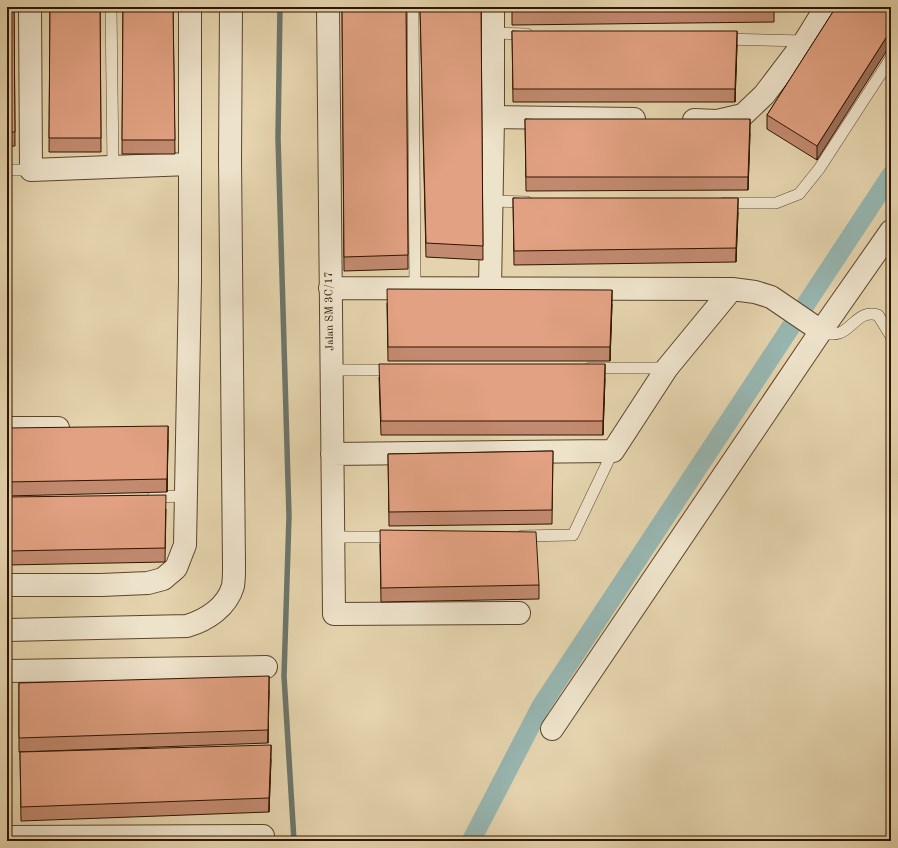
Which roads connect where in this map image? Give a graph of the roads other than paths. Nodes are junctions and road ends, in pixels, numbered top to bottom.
1 (30, 7) edge
2 (111, 7) edge
3 (190, 7) edge
4 (231, 7) edge
5 (328, 7) edge
6 (413, 7) edge
7 (493, 7) edge
8 (826, 7) edge
9 (493, 34) junction
10 (540, 34) edge
11 (712, 38) edge
12 (805, 41) junction
13 (891, 58) edge
14 (493, 117) junction
15 (653, 120) edge
16 (677, 120) edge
17 (190, 164) junction
18 (113, 167) junction
19 (7, 170) edge
20 (31, 170) junction
21 (492, 201) junction
22 (539, 202) edge
23 (713, 203) edge
24 (891, 230) edge
25 (330, 288) junction
26 (415, 288) junction
27 (490, 288) junction
28 (732, 289) junction
29 (815, 326) junction
30 (891, 336) edge
31 (581, 368) edge
32 (667, 368) junction
33 (331, 370) junction
34 (401, 370) edge
35 (164, 427) edge
36 (188, 427) junction
37 (7, 428) edge
38 (78, 428) edge
39 (613, 451) junction
40 (332, 454) junction
41 (186, 496) junction
42 (139, 497) edge
43 (511, 536) edge
44 (333, 537) junction
45 (403, 537) edge
46 (7, 585) edge
47 (519, 613) dead end
48 (7, 630) edge
49 (266, 667) dead end
50 (7, 671) edge
51 (552, 728) dead end
52 (263, 836) dead end
53 (7, 837) edge

1 - 20 street
2 - 18 lane
3 - 17 street
4 - 48 street
5 - 25 street, Jalan SM 3C/17
6 - 26 lane
7 - 9 street
8 - 12 street
9 - 10 lane
9 - 14 street
11 - 12 lane
12 - 16 street
13 - 23 lane
14 - 15 street
14 - 21 street
17 - 18 street
17 - 36 street
18 - 20 street
19 - 20 lane
21 - 22 lane
21 - 27 street
24 - 29 street
25 - 26 street
25 - 33 street, Jalan SM 3C/17
26 - 27 street
27 - 28 street
28 - 29 street
28 - 32 street
29 - 30 lane
29 - 51 street
31 - 32 lane
32 - 39 street
33 - 34 lane
33 - 40 street, Jalan SM 3C/17
35 - 36 street
36 - 41 street
37 - 38 street
39 - 40 street
39 - 43 lane
40 - 44 street, Jalan SM 3C/17
41 - 42 lane
41 - 46 street
44 - 45 lane
44 - 47 street, Jalan SM 3C/17
49 - 50 street
52 - 53 street

